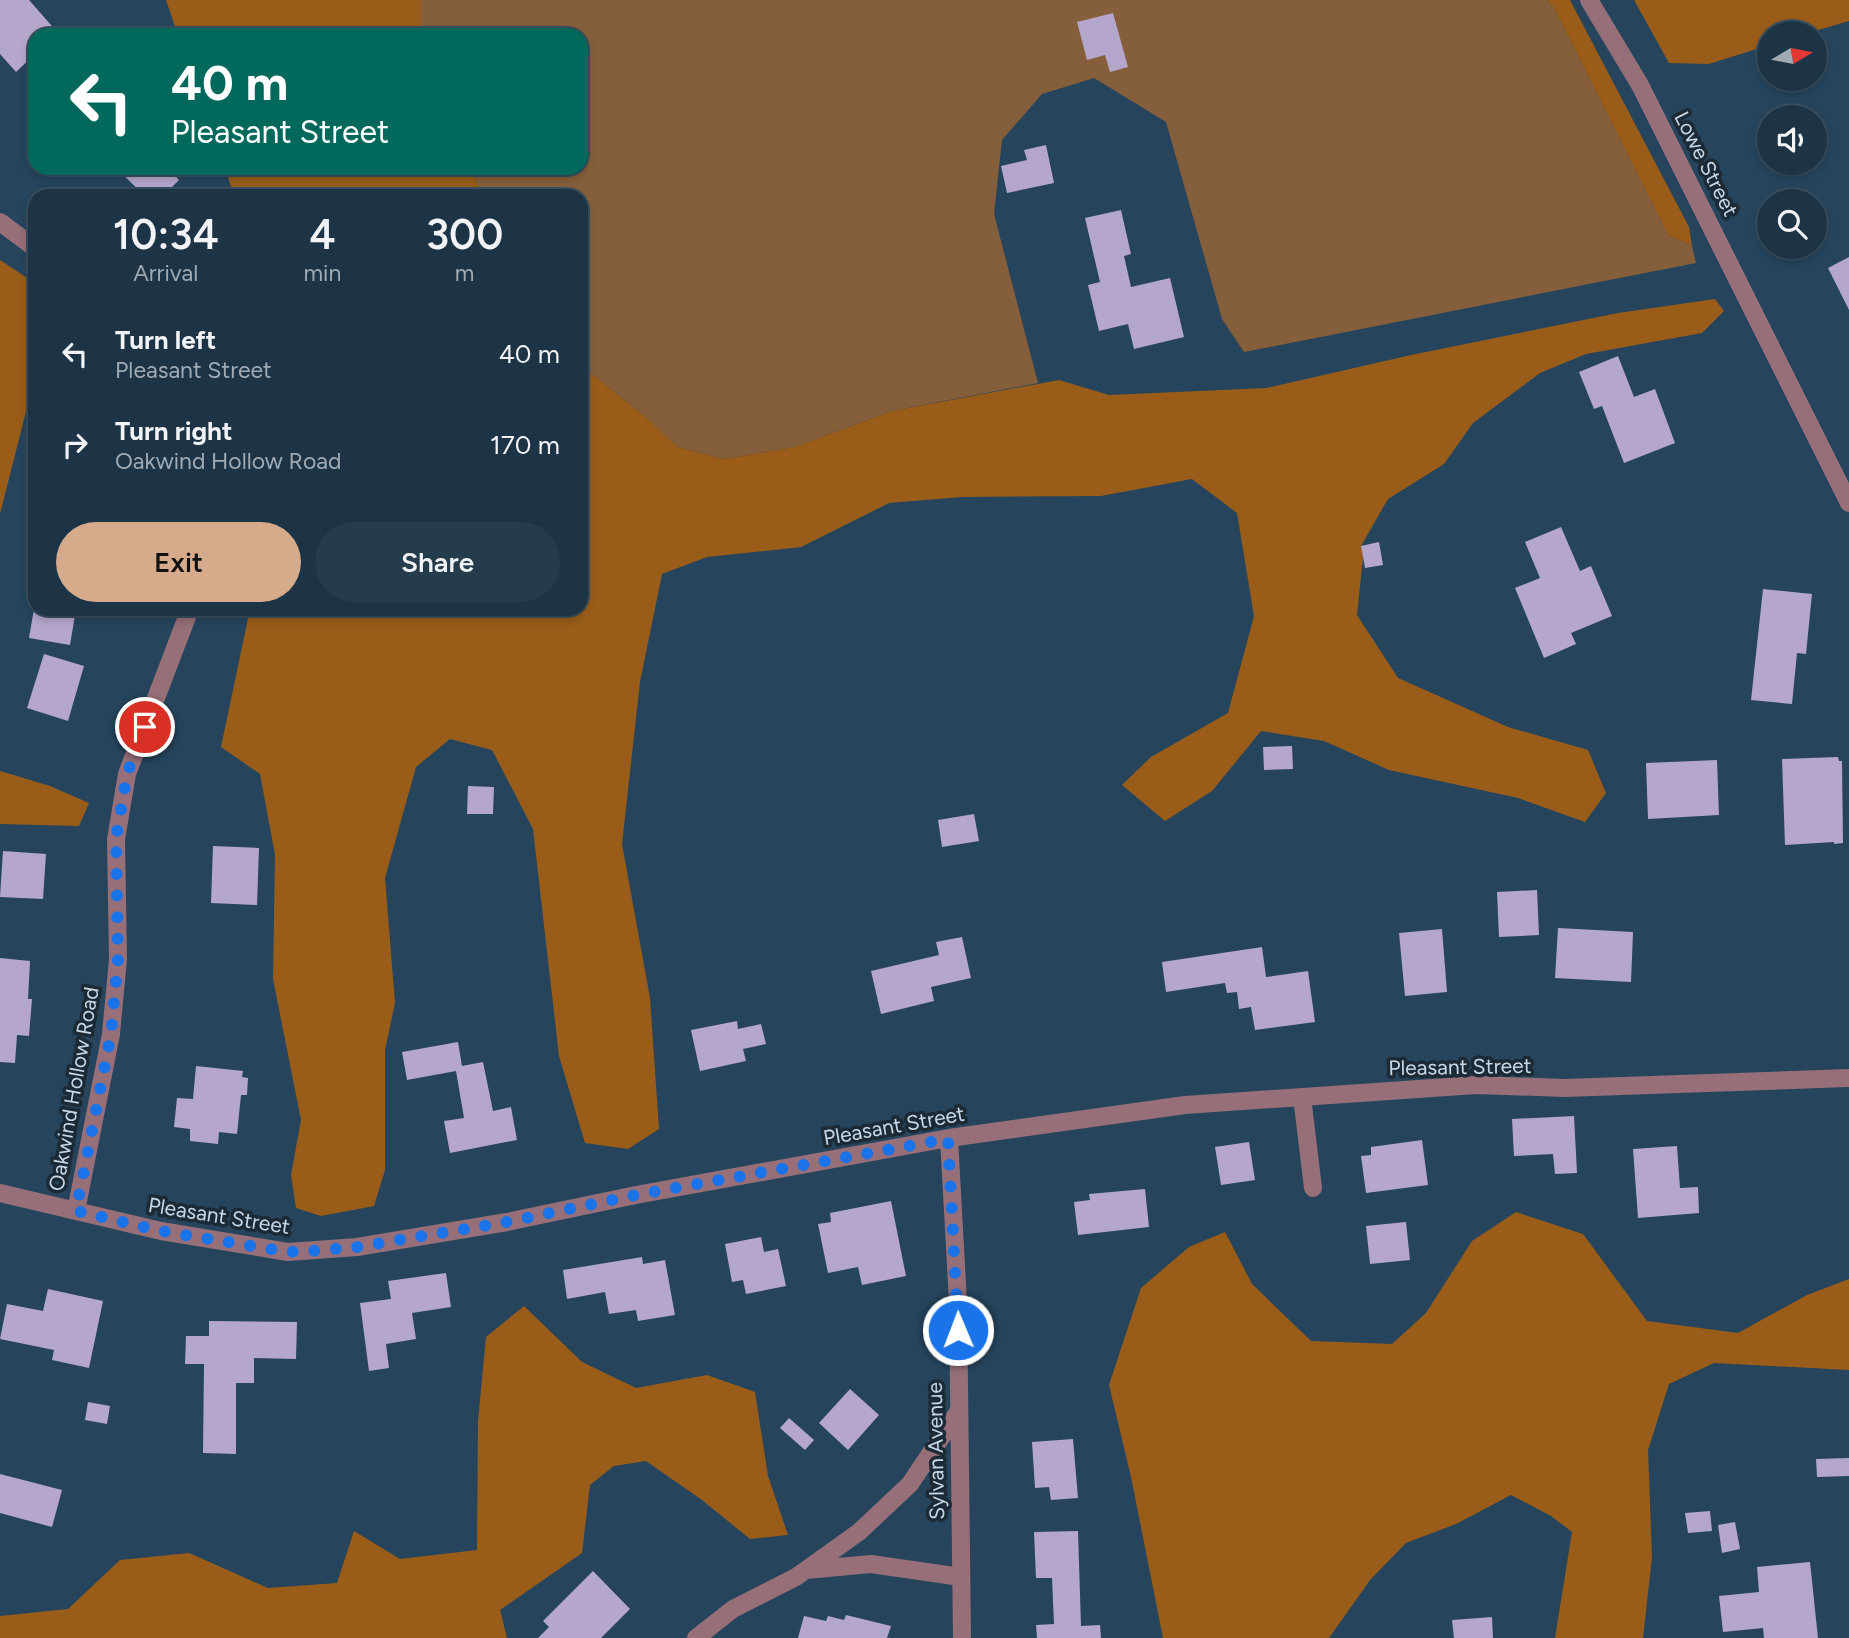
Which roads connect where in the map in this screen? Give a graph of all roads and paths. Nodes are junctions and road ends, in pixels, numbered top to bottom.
1 (1589, 0) edge
2 (0, 222) edge
3 (28, 243) edge
4 (1849, 503) edge
5 (187, 616) edge
6 (1849, 1078) edge
7 (1302, 1097) junction
8 (948, 1139) junction
9 (1313, 1188) dead end
10 (0, 1193) edge
11 (76, 1211) junction
12 (958, 1412) junction
13 (806, 1570) junction
14 (961, 1577) junction
15 (696, 1638) edge
16 (962, 1638) edge

1 - 4 street, Lowe Street
2 - 3 street
5 - 11 street, Oakwind Hollow Road
6 - 7 street, Pleasant Street
7 - 8 street, Pleasant Street
7 - 9 street
8 - 11 street, Pleasant Street
8 - 12 street, Sylvan Avenue
10 - 11 street, Pleasant Street
12 - 13 street
12 - 14 street, Sylvan Avenue
13 - 14 street
13 - 15 street
14 - 16 street, Sylvan Avenue

